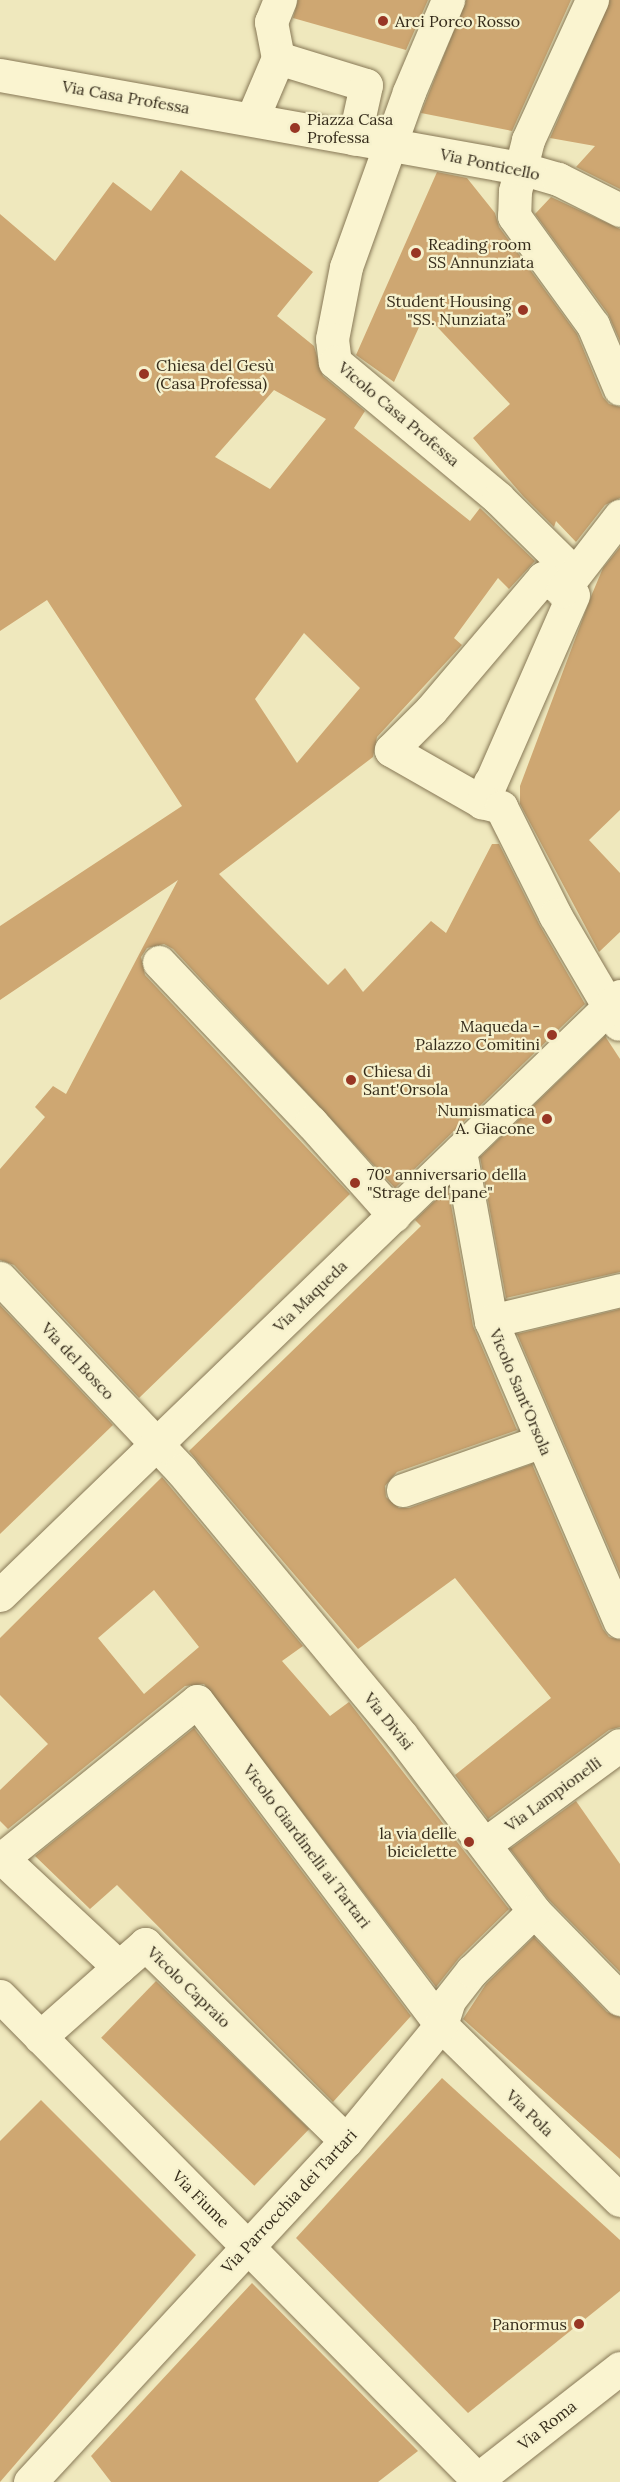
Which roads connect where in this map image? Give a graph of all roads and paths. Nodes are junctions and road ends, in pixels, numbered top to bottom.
1 (280, 0) edge
2 (448, 0) edge
3 (592, 0) edge
4 (278, 58) junction
5 (0, 75) edge
6 (252, 119) junction
7 (354, 139) junction
8 (390, 144) junction
9 (520, 168) junction
10 (620, 210) edge
11 (620, 389) edge
12 (620, 516) edge
13 (569, 580) junction
14 (482, 802) junction
15 (159, 962) dead end
16 (616, 1010) edge
17 (460, 1151) junction
18 (394, 1215) junction
19 (0, 1278) edge
20 (620, 1292) edge
21 (491, 1321) junction
22 (542, 1441) junction
23 (156, 1445) junction
24 (403, 1490) dead end
25 (0, 1595) edge
26 (620, 1622) edge
27 (620, 1745) edge
28 (485, 1844) junction
29 (1, 1859) edge
30 (534, 1911) junction
31 (118, 1967) junction
32 (0, 1996) edge
33 (620, 1999) edge
34 (441, 2025) junction
35 (40, 2037) junction
36 (345, 2141) junction
37 (620, 2200) edge
38 (248, 2246) junction
39 (620, 2368) edge
40 (475, 2481) edge
41 (30, 2482) edge

1 - 4 street
2 - 8 street, Vicolo Casa Professa
3 - 9 street
4 - 6 street
4 - 7 street
5 - 6 street, Via Casa Professa
6 - 7 street, Via Casa Professa
7 - 8 street, Via Ponticello
8 - 9 street, Via Ponticello
8 - 13 street, Vicolo Casa Professa
9 - 10 street, Via Ponticello
9 - 11 street
12 - 13 street
13 - 14 street
13 - 14 street
14 - 16 street
15 - 18 street
16 - 17 street, Via Maqueda
17 - 18 street, Via Maqueda
17 - 21 street, Vicolo Sant'Orsola
18 - 23 street, Via Maqueda
19 - 23 street, Via del Bosco
20 - 21 street
21 - 22 street, Vicolo Sant'Orsola
22 - 24 street
22 - 26 street, Vicolo Sant'Orsola
23 - 25 street, Via Maqueda
23 - 28 street, Via Divisi
27 - 28 street, Via Lampionelli
28 - 30 street, Via Divisi
29 - 31 street
29 - 34 street, Vicolo Giardinelli ai Tartari
30 - 33 street, Via Divisi
30 - 34 street, Via Parrocchia dei Tartari
31 - 35 street
31 - 36 street, Vicolo Capraio
32 - 35 street, Via Fiume
34 - 36 street, Via Parrocchia dei Tartari
34 - 37 street, Via Pola
35 - 38 street, Via Fiume
36 - 38 street, Via Parrocchia dei Tartari
38 - 40 street, Via Fiume
38 - 41 street, Via Parrocchia dei Tartari
39 - 40 street, Via Roma

